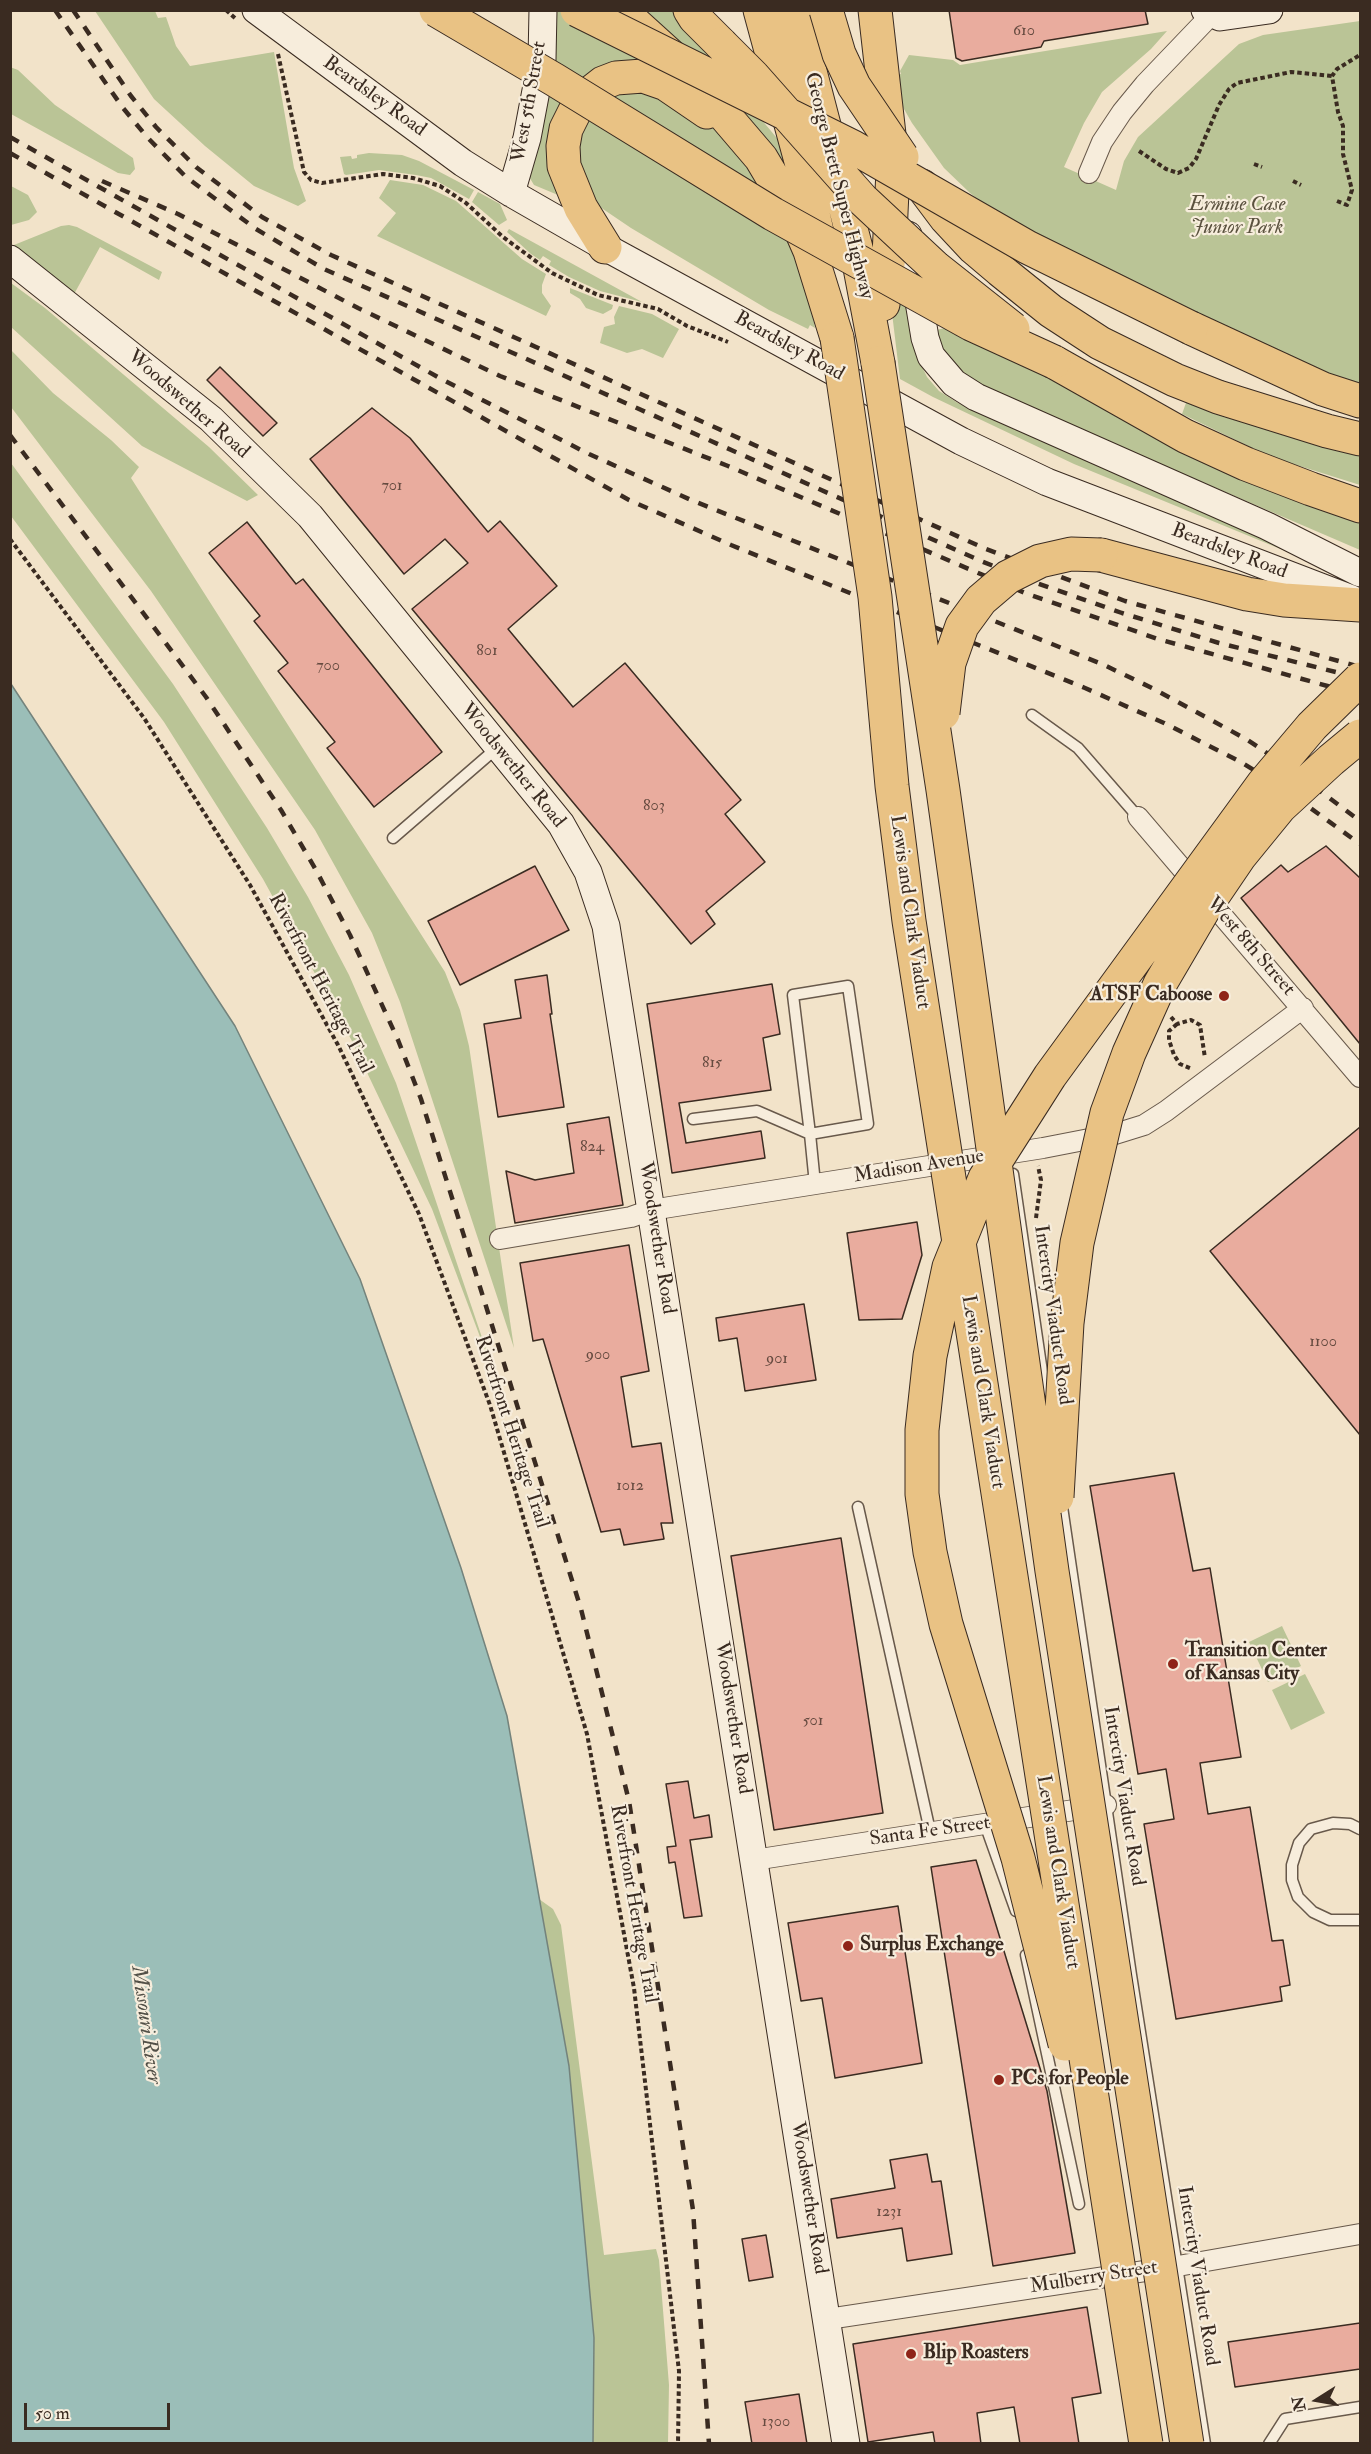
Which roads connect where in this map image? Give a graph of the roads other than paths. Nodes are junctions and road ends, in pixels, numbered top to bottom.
1 (436, 10) edge
2 (543, 10) edge
3 (577, 10) edge
4 (620, 10) edge
5 (690, 10) edge
6 (706, 10) edge
7 (760, 10) edge
8 (794, 10) edge
9 (826, 10) edge
10 (847, 10) edge
11 (875, 10) edge
12 (1269, 10) edge
13 (1208, 13) edge
14 (256, 15) edge
15 (721, 44) junction
16 (746, 137) junction
17 (896, 143) junction
18 (1089, 173) dead end
19 (511, 193) junction
20 (605, 247) junction
21 (10, 259) edge
22 (837, 338) junction
23 (1054, 362) junction
24 (878, 363) junction
25 (1360, 401) edge
26 (1360, 439) edge
27 (1360, 506) edge
28 (1360, 573) edge
29 (1360, 603) edge
30 (1360, 679) edge
31 (1032, 715) dead end
32 (1360, 736) edge
33 (498, 747) junction
34 (943, 790) junction
35 (1138, 817) joint
36 (393, 838) dead end
37 (1303, 1008) junction
38 (1360, 1077) edge
39 (693, 1119) dead end
40 (810, 1134) junction
41 (1010, 1152) junction
42 (815, 1184) junction
43 (651, 1210) junction
44 (500, 1239) dead end
45 (858, 1507) dead end
46 (1052, 1571) junction
47 (1106, 1805) junction
48 (985, 1824) junction
49 (1360, 1829) edge
50 (930, 1831) junction
51 (754, 1860) junction
52 (1360, 1920) edge
53 (1018, 1922) dead end
54 (1023, 1943) dead end
55 (1079, 2205) dead end
56 (1360, 2234) edge
57 (1116, 2247) junction
58 (1178, 2266) junction
59 (828, 2319) junction
60 (1360, 2407) edge
61 (846, 2444) edge
62 (1146, 2444) edge
63 (1187, 2444) edge
64 (1205, 2444) edge
65 (1269, 2444) edge

1 - 23 highway, bridge
2 - 19 street, West 5th Street
3 - 25 highway, bridge
4 - 16 highway
5 - 15 highway
6 - 15 highway
7 - 22 highway, George Brett Super Highway
8 - 24 highway, George Brett Super Highway
9 - 17 highway, bridge
10 - 17 highway, bridge
11 - 17 highway
12 - 13 street
13 - 18 street
14 - 19 street, Beardsley Road
15 - 23 highway, bridge
16 - 20 highway
16 - 22 highway
17 - 24 highway
17 - 26 highway, bridge
17 - 28 street, Beardsley Road
19 - 20 street, Beardsley Road
20 - 29 street, Beardsley Road
21 - 33 street, Woodswether Road
22 - 57 highway, Lewis and Clark Viaduct, bridge
23 - 27 highway
24 - 34 highway, bridge
29 - 34 highway, bridge
30 - 57 highway, bridge
31 - 35 lane
32 - 46 highway, bridge
33 - 36 lane
33 - 43 street, Woodswether Road
34 - 46 highway, bridge
35 - 37 street, West 8th Street
37 - 38 street, West 8th Street
37 - 41 street, Madison Avenue
39 - 40 lane
40 - 40 lane
40 - 42 lane
41 - 42 street, Madison Avenue
41 - 47 lane, Intercity Viaduct Road
42 - 43 street, Madison Avenue
43 - 44 street, Madison Avenue
43 - 51 street, Woodswether Road
45 - 50 lane
46 - 63 highway, Lewis and Clark Viaduct, bridge
47 - 48 street, Santa Fe Street
47 - 58 lane, Intercity Viaduct Road
48 - 50 street, Santa Fe Street
48 - 53 lane
49 - 52 lane
50 - 51 street, Santa Fe Street
51 - 59 street, Woodswether Road
54 - 55 lane
56 - 58 street, Mulberry Street
57 - 62 highway, Lewis and Clark Viaduct, bridge
58 - 59 street, Mulberry Street
58 - 64 lane, Intercity Viaduct Road
59 - 61 street, Woodswether Road
60 - 65 lane

